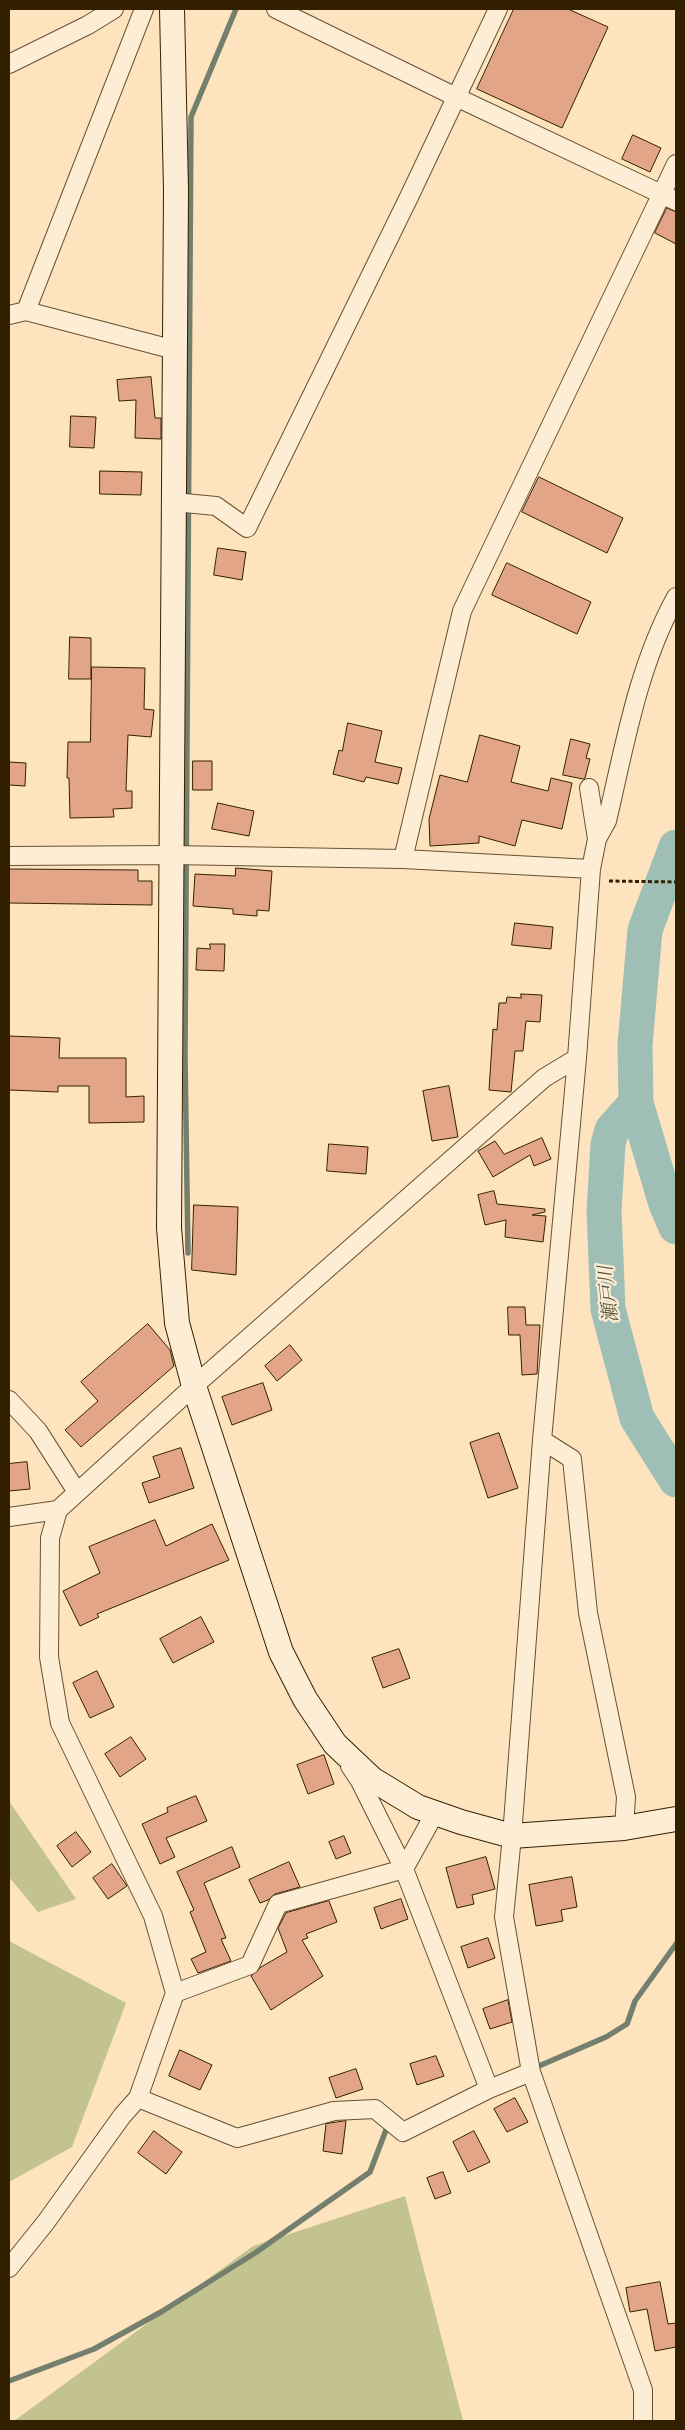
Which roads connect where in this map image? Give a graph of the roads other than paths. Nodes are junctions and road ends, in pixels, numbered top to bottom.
1 (114, 9) edge
2 (144, 9) edge
3 (172, 9) edge
4 (276, 9) edge
5 (498, 9) edge
6 (9, 64) edge
7 (456, 97) junction
8 (676, 164) edge
9 (669, 197) edge
10 (26, 311) junction
11 (9, 315) edge
12 (175, 350) junction
13 (174, 502) junction
14 (676, 597) edge
15 (589, 788) dead end
16 (597, 839) junction
17 (171, 855) junction
18 (9, 856) edge
19 (403, 859) junction
20 (596, 875) junction
21 (577, 1058) junction
22 (194, 1386) junction
23 (9, 1400) edge
24 (542, 1440) junction
25 (77, 1492) junction
26 (58, 1510) junction
27 (9, 1517) edge
28 (335, 1744) junction
29 (435, 1813) junction
30 (676, 1820) edge
31 (624, 1828) junction
32 (512, 1836) junction
33 (404, 1869) junction
34 (175, 1993) junction
35 (531, 2072) junction
36 (489, 2089) junction
37 (138, 2098) junction
38 (9, 2268) edge
39 (643, 2421) edge

1 - 6 street
2 - 10 street
3 - 12 street
4 - 7 street
5 - 7 street
7 - 9 street
7 - 13 street
8 - 9 street
9 - 19 street
10 - 11 street
10 - 12 street
12 - 13 street
13 - 17 street
14 - 16 street
15 - 16 street
16 - 20 street
17 - 18 street
17 - 19 street
17 - 22 street
19 - 20 street
20 - 21 street
21 - 22 street
21 - 24 street
22 - 25 street
22 - 28 street
23 - 25 street
24 - 31 street
24 - 32 street
25 - 26 street
26 - 27 street
26 - 34 street
28 - 29 street
28 - 33 street
29 - 32 street
29 - 33 street
30 - 31 street
31 - 32 street
32 - 35 street
33 - 34 street
33 - 36 street
34 - 37 street
35 - 36 street
35 - 39 street
36 - 37 street
37 - 38 street

